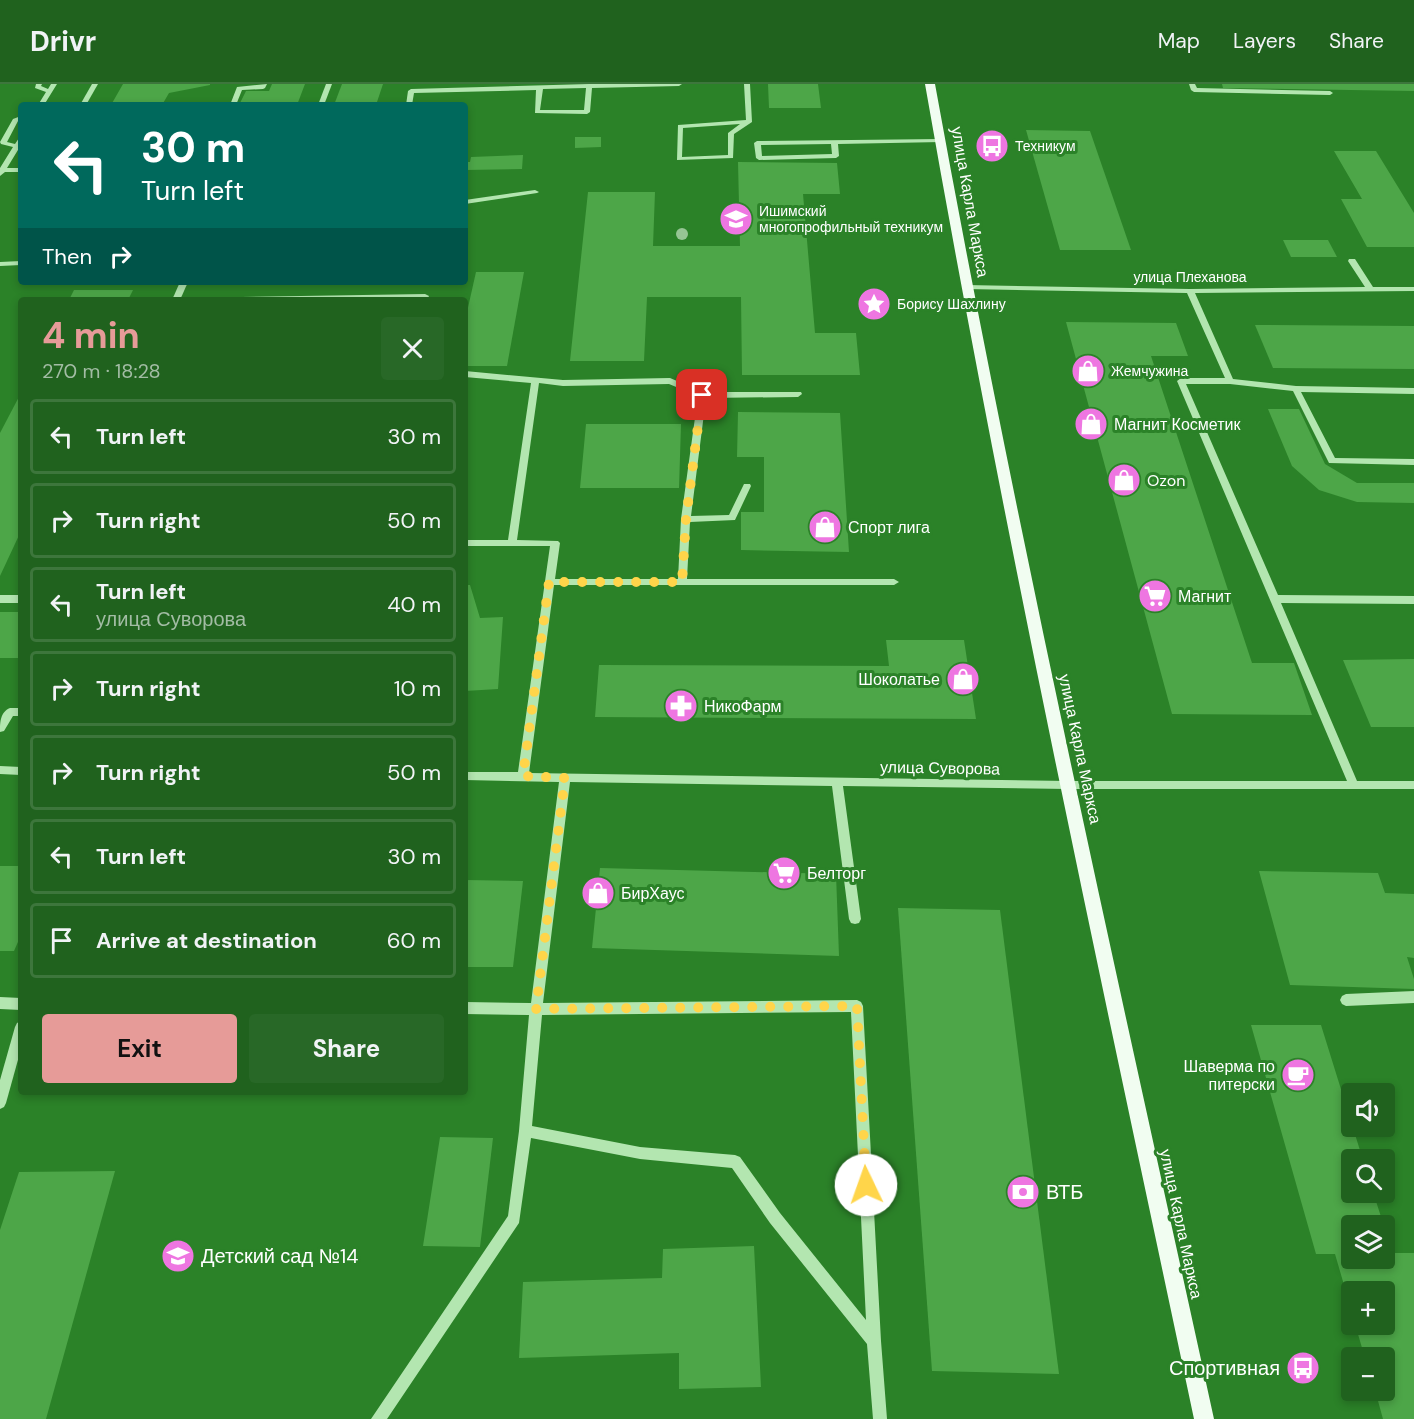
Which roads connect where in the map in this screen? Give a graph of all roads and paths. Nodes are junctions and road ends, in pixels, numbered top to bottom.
1 (39, 84) edge
2 (95, 84) edge
3 (264, 84) edge
4 (329, 84) edge
5 (679, 84) edge
6 (747, 84) edge
7 (930, 84) edge
8 (1192, 84) edge
9 (560, 86) edge
10 (590, 86) junction
11 (52, 87) edge
12 (540, 87) junction
13 (1330, 93) dead end
14 (43, 102) edge
15 (85, 102) edge
16 (233, 102) edge
17 (322, 102) edge
18 (409, 102) edge
19 (18, 119) edge
20 (749, 122) junction
21 (940, 141) junction
22 (834, 142) junction
23 (18, 143) edge
24 (16, 146) junction
25 (18, 170) edge
26 (1, 172) edge
27 (535, 192) dead end
28 (468, 202) edge
29 (1352, 261) dead end
30 (18, 263) edge
31 (0, 264) edge
32 (966, 287) junction
33 (1414, 289) edge
34 (1371, 290) junction
35 (1190, 291) junction
36 (425, 296) dead end
37 (365, 297) edge
38 (468, 374) edge
39 (535, 381) junction
40 (1230, 381) junction
41 (1296, 389) junction
42 (1414, 391) edge
43 (798, 394) dead end
44 (702, 395) junction
45 (1414, 462) edge
46 (747, 486) dead end
47 (686, 519) junction
48 (468, 543) edge
49 (512, 543) junction
50 (549, 582) junction
51 (682, 582) junction
52 (894, 582) dead end
53 (0, 599) edge
54 (18, 599) edge
55 (1276, 599) junction
56 (1414, 600) edge
57 (18, 712) edge
58 (0, 728) edge
59 (0, 770) edge
60 (18, 771) edge
61 (468, 776) edge
62 (523, 776) junction
63 (565, 778) junction
64 (837, 782) junction
65 (1068, 785) junction
66 (1354, 785) junction
67 (1414, 785) edge
68 (855, 919) dead end
69 (1414, 997) edge
70 (1346, 1000) dead end
71 (0, 1003) edge
72 (18, 1004) edge
73 (468, 1008) edge
74 (536, 1009) junction
75 (18, 1038) edge
76 (0, 1103) edge
77 (525, 1131) junction
78 (874, 1341) junction
79 (378, 1419) edge
80 (880, 1419) edge
81 (1204, 1419) edge

1 - 11 street
2 - 15 street
3 - 16 street
4 - 17 street
5 - 10 street
6 - 20 street
7 - 21 main road, улица Карла Маркса
8 - 13 street
9 - 10 street
9 - 12 street
10 - 12 street
11 - 14 street
12 - 18 street
19 - 24 street
20 - 20 street
21 - 22 street
21 - 32 main road, улица Карла Маркса
22 - 22 street
23 - 24 street
24 - 26 street
25 - 26 street
27 - 28 street
29 - 34 street
30 - 31 street
32 - 35 street, улица Плеханова
32 - 65 main road, улица Карла Маркса
33 - 34 street, улица Плеханова
34 - 35 street, улица Плеханова
35 - 40 street
36 - 37 street
38 - 39 street
39 - 44 street
39 - 49 street
40 - 41 street
40 - 55 street
41 - 42 street
41 - 45 street
43 - 44 street
44 - 47 street
46 - 47 street
47 - 51 street
48 - 49 street
49 - 50 street
50 - 51 street
50 - 62 street
51 - 52 street
53 - 54 street
55 - 56 street
55 - 66 street
57 - 58 street
59 - 60 street
61 - 62 street, улица Суворова
62 - 63 street, улица Суворова
63 - 64 street, улица Суворова
63 - 74 street
64 - 65 street, улица Суворова
64 - 68 street
65 - 66 street, улица Суворова
65 - 81 main road, улица Карла Маркса
66 - 67 street, улица Суворова
69 - 70 street
71 - 72 street
73 - 74 street
74 - 77 street
74 - 78 street
75 - 76 street
77 - 78 street
77 - 79 street
78 - 80 street

